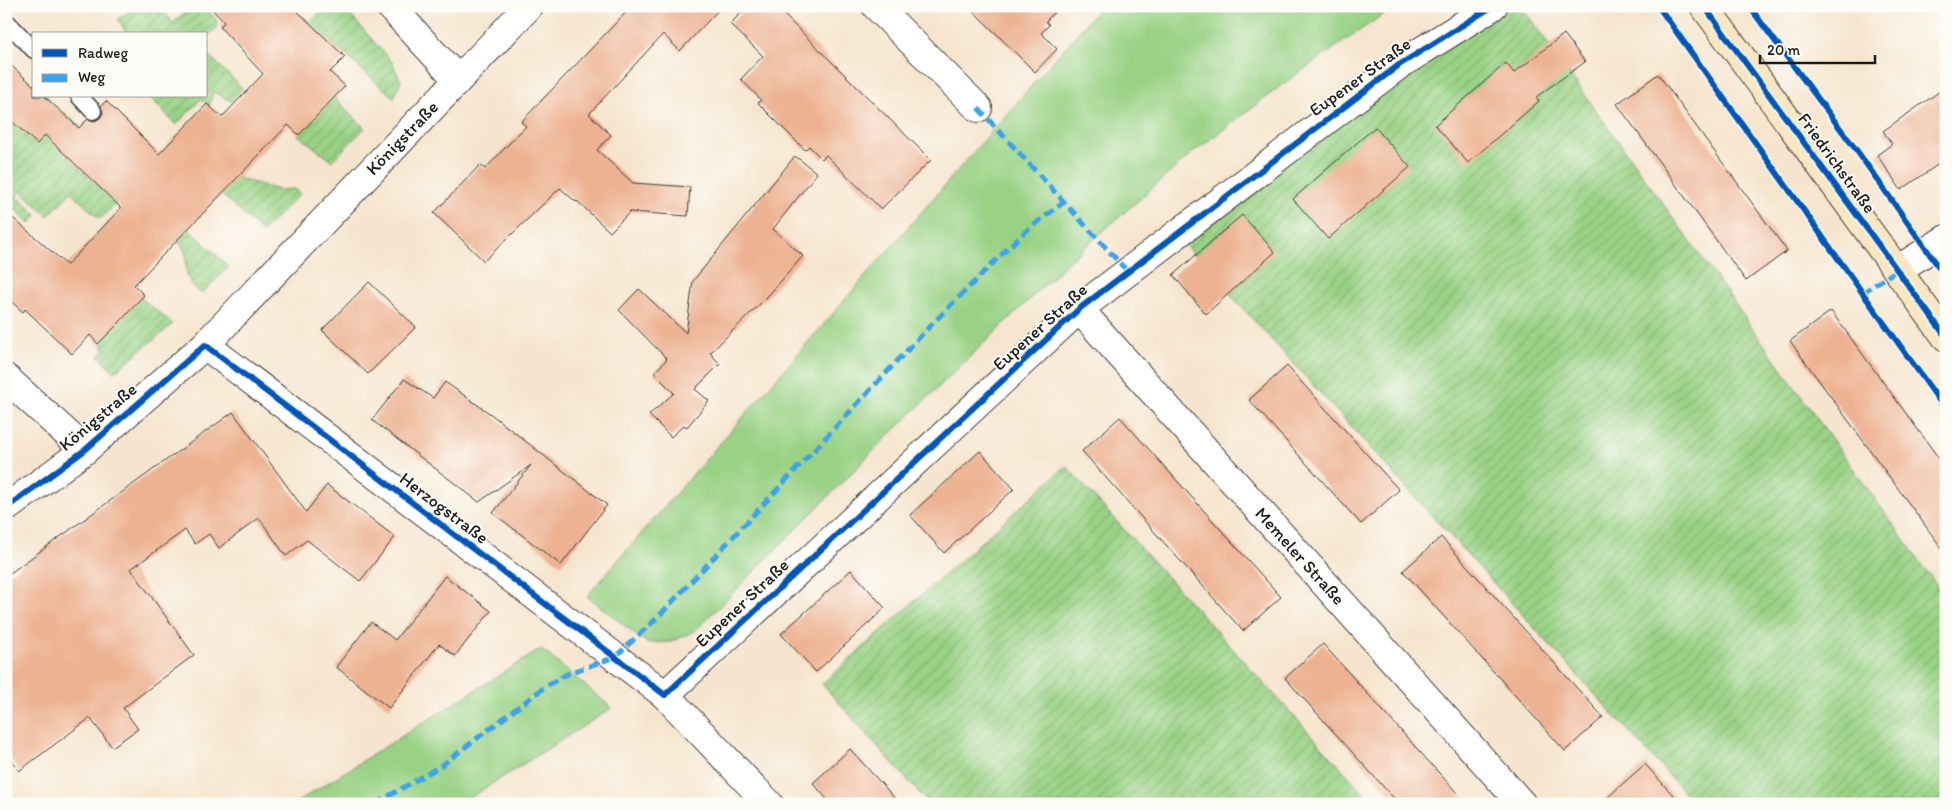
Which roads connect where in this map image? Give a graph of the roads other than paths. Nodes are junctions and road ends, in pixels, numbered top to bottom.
1 (390, 6) edge
2 (529, 6) edge
3 (876, 6) edge
4 (1493, 6) edge
5 (1704, 6) edge
6 (6, 21) edge
7 (32, 48) edge
8 (458, 80) junction
9 (81, 98) edge
10 (978, 108) dead end
11 (93, 111) dead end
12 (1946, 239) edge
13 (1897, 270) junction
14 (1079, 309) junction
15 (1946, 337) edge
16 (204, 344) junction
17 (6, 378) edge
18 (85, 450) junction
19 (6, 508) edge
20 (665, 696) junction
21 (769, 804) edge
22 (1522, 804) edge

1 - 8 street
2 - 8 street, Königstraße
3 - 10 street
4 - 14 street, Eupener Straße
5 - 13 street, Friedrichstraße
6 - 7 lane
8 - 16 street, Königstraße
9 - 11 lane
12 - 13 street
13 - 15 street, Friedrichstraße
14 - 20 street, Eupener Straße
14 - 22 street, Memeler Straße
16 - 18 street, Königstraße
16 - 20 street, Herzogstraße
17 - 18 street
18 - 19 street, Königstraße
20 - 21 street, Herzogstraße

